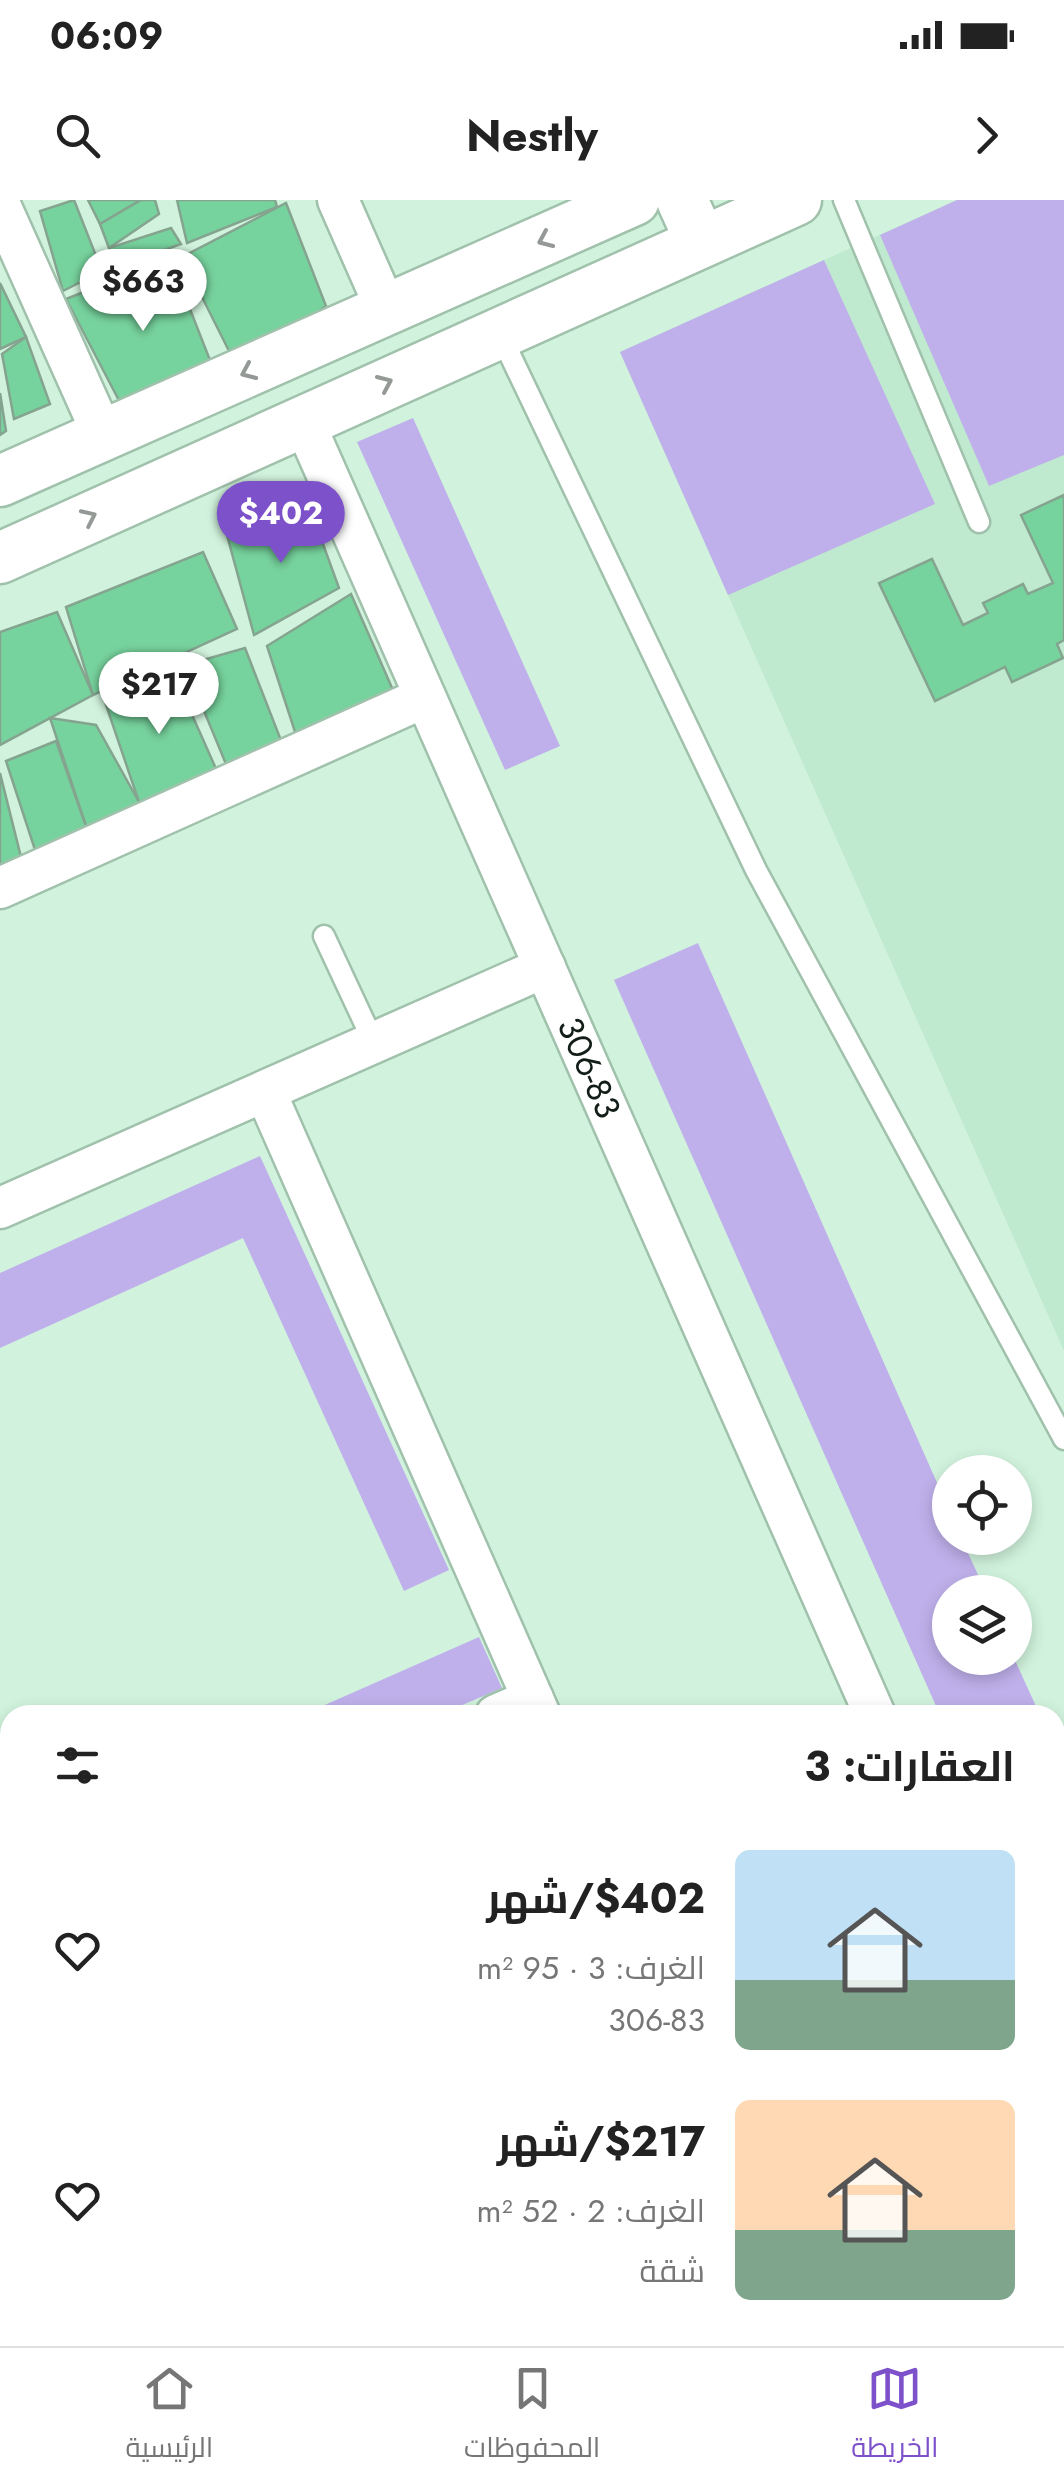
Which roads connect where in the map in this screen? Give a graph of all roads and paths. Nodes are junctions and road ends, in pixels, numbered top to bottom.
1 (338, 200) edge
2 (634, 200) edge
3 (796, 200) edge
4 (844, 200) edge
5 (0, 205) edge
6 (691, 221) edge
7 (388, 311) junction
8 (499, 333) junction
9 (302, 420) junction
10 (103, 435) junction
11 (0, 481) edge
12 (979, 522) dead end
13 (0, 558) edge
14 (425, 696) junction
15 (0, 888) edge
16 (324, 936) dead end
17 (545, 968) junction
18 (374, 1044) junction
19 (265, 1092) junction
20 (0, 1208) edge
21 (1064, 1440) edge
22 (535, 1705) edge
23 (872, 1705) edge

1 - 7 street
2 -> 7 street
3 - 6 street
4 - 12 lane
5 - 10 street
6 - 8 street
7 -> 10 street
9 -> 8 street
8 - 21 lane
13 -> 9 street
9 - 14 street, 306-83
10 - 11 street
14 - 15 street
14 - 17 street, 306-83
16 - 18 lane
17 - 18 street
17 - 23 street, 306-83
18 - 19 street
19 - 20 street
19 - 22 street

